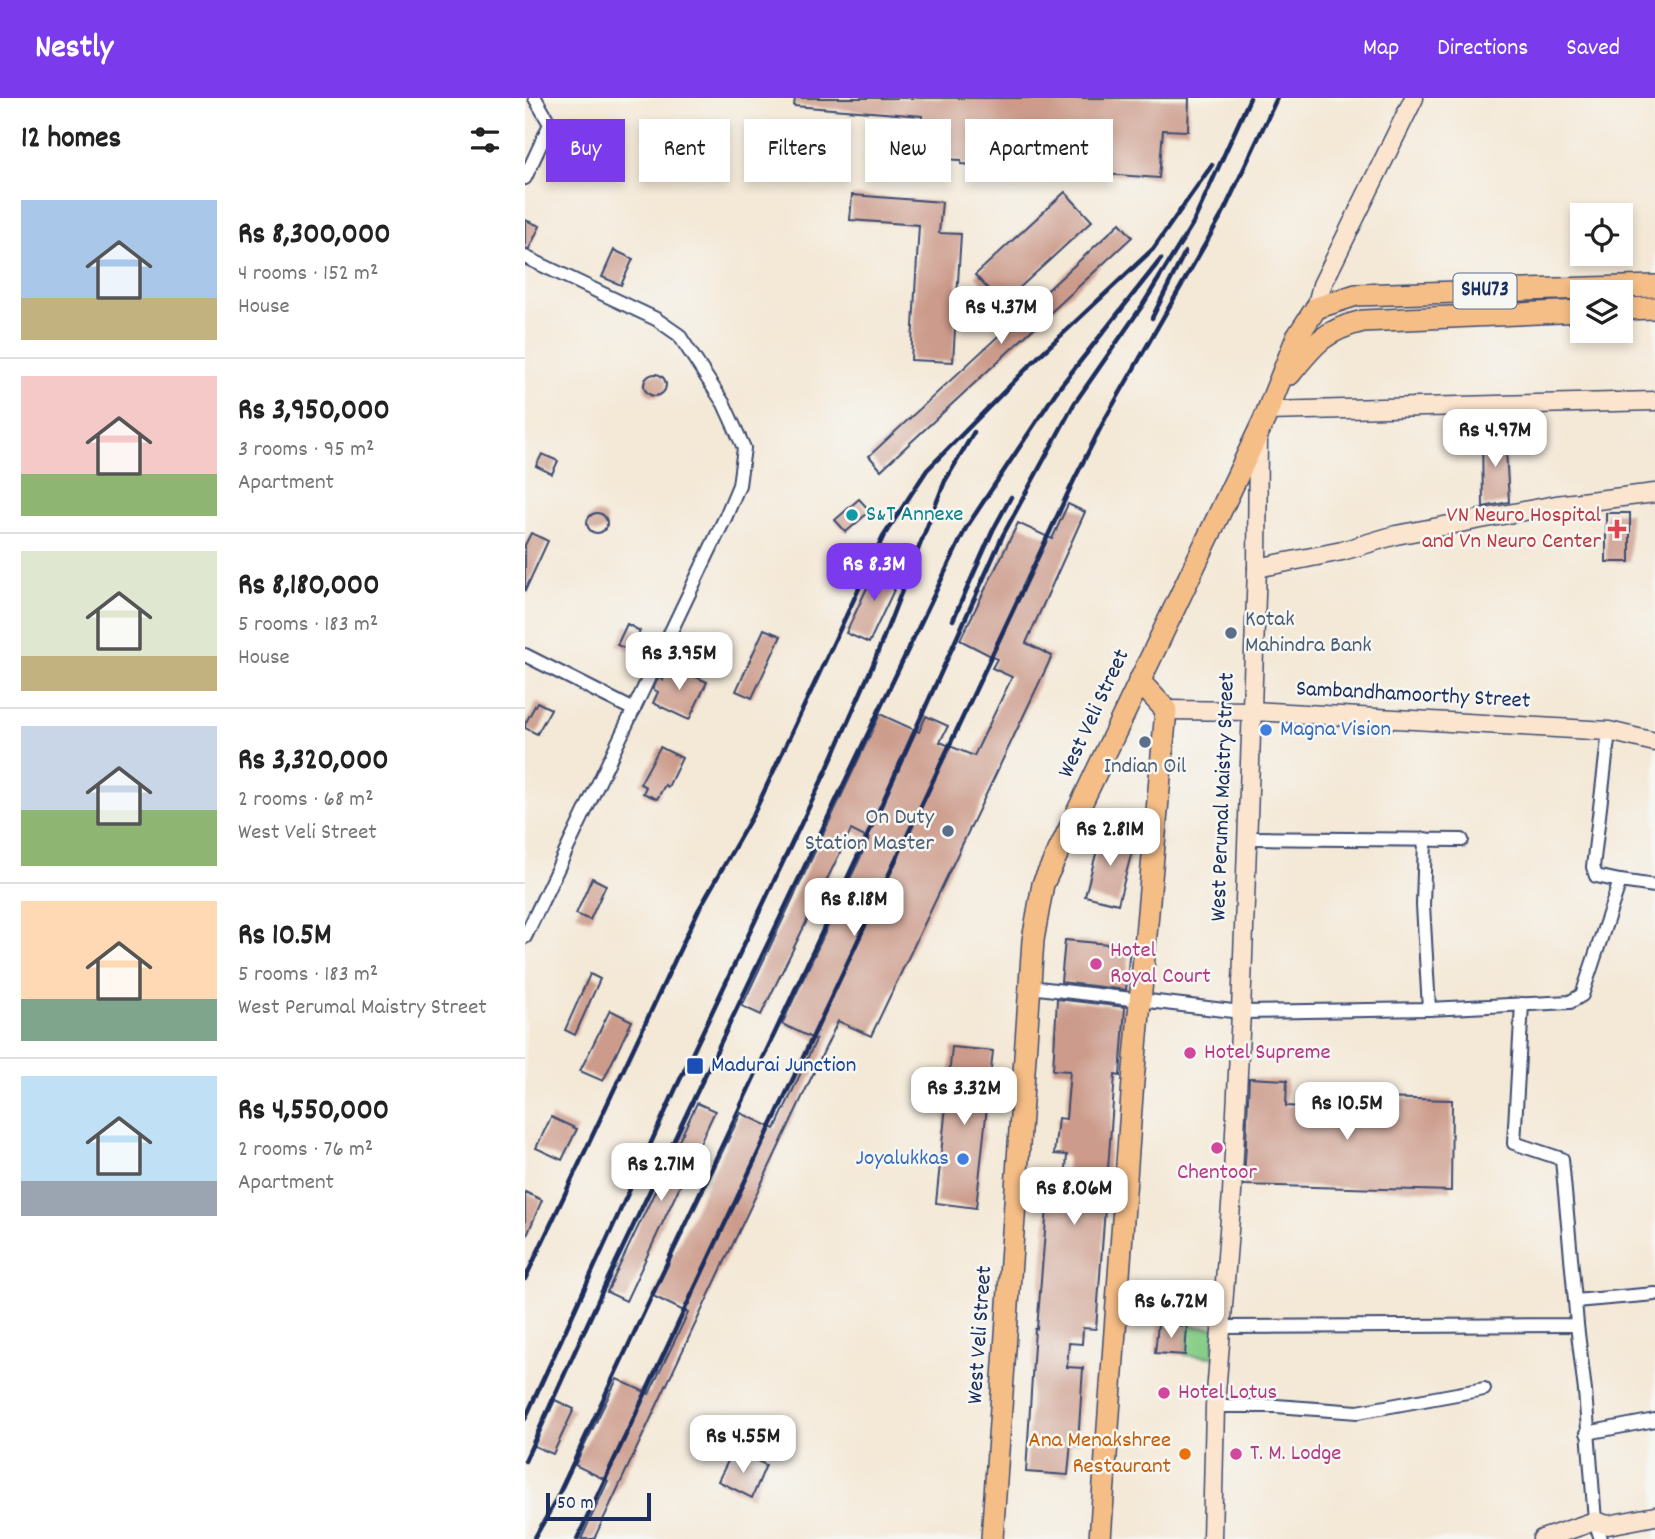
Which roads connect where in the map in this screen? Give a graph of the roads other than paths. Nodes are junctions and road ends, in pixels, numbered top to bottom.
1 (535, 98) edge
2 (1414, 98) edge
3 (525, 178) edge
4 (525, 257) edge
5 (1655, 286) edge
6 (1316, 308) junction
7 (1655, 308) edge
8 (1633, 309) edge
9 (1570, 312) edge
10 (1363, 321) junction
11 (1277, 390) junction
12 (1655, 401) edge
13 (1268, 411) junction
14 (1258, 433) junction
15 (1655, 493) edge
16 (1257, 568) junction
17 (525, 655) edge
18 (1139, 681) junction
19 (634, 710) junction
20 (1166, 710) junction
21 (1252, 711) junction
22 (1609, 732) junction
23 (1655, 742) edge
24 (1248, 838) junction
25 (1425, 839) junction
26 (1462, 840) dead end
27 (1620, 881) junction
28 (1655, 886) edge
29 (525, 937) edge
30 (1030, 987) junction
31 (1140, 999) junction
32 (1522, 1004) junction
33 (1429, 1009) junction
34 (1241, 1012) junction
35 (1655, 1294) edge
36 (1575, 1301) junction
37 (1577, 1325) junction
38 (1220, 1327) junction
39 (1484, 1390) dead end
40 (1215, 1406) junction
41 (1655, 1420) edge
42 (1587, 1433) junction
43 (1655, 1516) edge
44 (1598, 1530) edge
45 (992, 1539) edge
46 (1100, 1539) edge
47 (1212, 1539) edge
48 (1542, 1539) edge

1 - 3 street
2 - 6 street
4 - 19 street
5 - 6 main road, SHU73
6 - 10 main road
6 - 11 main road, West Veli Street / SHU73
7 - 8 main road
9 - 10 main road, SHU73
10 - 11 main road, West Veli Street / SHU73
11 - 13 main road, West Veli Street / SHU73
12 - 13 street
13 - 14 main road, West Veli Street / SHU73
14 - 16 street, West Perumal Maistry Street
14 - 18 main road, West Veli Street / SHU73
15 - 16 street
16 - 21 street, West Perumal Maistry Street
17 - 19 street
18 - 20 main road
18 - 30 main road, West Veli Street / SHU73
19 - 29 street
20 - 21 street, Sambandhamoorthy Street
20 - 31 main road
21 - 22 street, Sambandhamoorthy Street
21 - 24 street, West Perumal Maistry Street
22 - 23 street, Sambandhamoorthy Street
22 - 27 street
24 - 25 street
24 - 34 street, West Perumal Maistry Street
25 - 26 street
25 - 33 street
27 - 28 street
27 - 32 street
30 - 31 street
30 - 45 main road, West Veli Street / SHU73
31 - 34 street
31 - 46 main road
32 - 33 street
32 - 36 street
33 - 34 street
34 - 38 street, West Perumal Maistry Street
35 - 36 street
36 - 37 street
37 - 38 street
37 - 42 street
38 - 40 street, West Perumal Maistry Street
39 - 40 street
40 - 47 street, West Perumal Maistry Street
41 - 42 street
42 - 44 street
43 - 44 street
44 - 48 street

